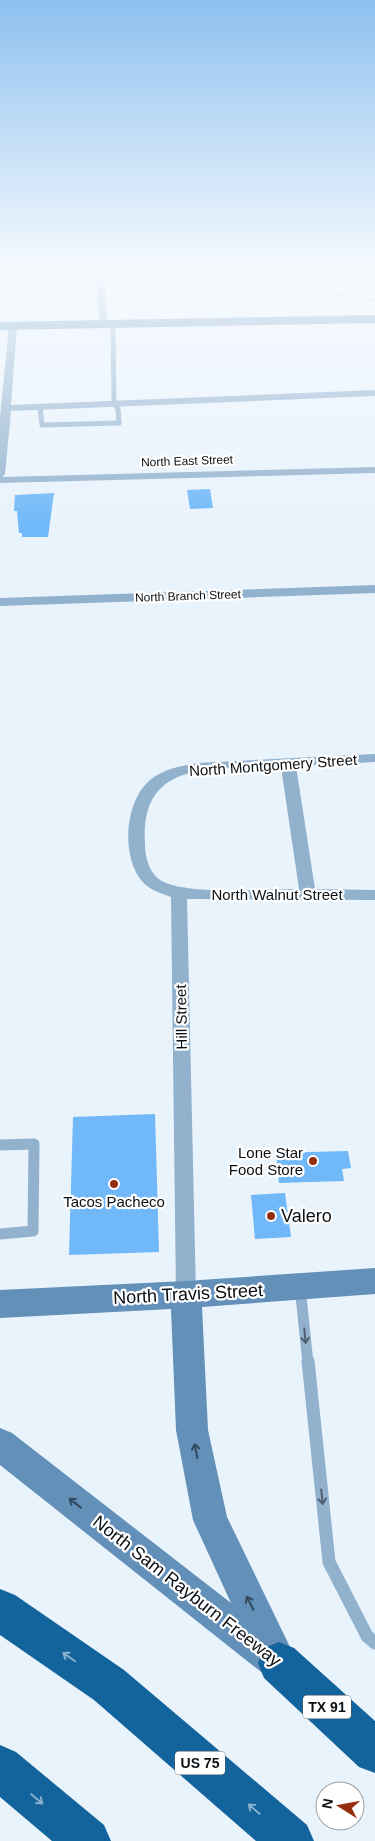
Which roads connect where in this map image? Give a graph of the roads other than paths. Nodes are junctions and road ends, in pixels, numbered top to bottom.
1 (7, 357) edge
2 (111, 357) edge
3 (375, 393) edge
4 (114, 404) junction
5 (40, 407) junction
6 (6, 408) junction
7 (375, 470) edge
8 (0, 474) edge
9 (0, 480) edge
10 (375, 589) edge
11 (0, 602) edge
12 (375, 758) edge
13 (288, 763) junction
14 (179, 894) junction
15 (308, 894) junction
16 (375, 895) edge
17 (0, 1145) edge
18 (0, 1234) edge
19 (375, 1281) edge
20 (300, 1287) junction
21 (186, 1295) junction
22 (0, 1304) edge
23 (0, 1444) edge
24 (0, 1610) edge
25 (375, 1643) edge
26 (278, 1663) junction
27 (375, 1735) edge
28 (375, 1751) edge
29 (0, 1768) edge
30 (88, 1841) edge
31 (291, 1841) edge

1 - 6 street
2 - 4 lane
3 - 4 street
4 - 5 street
4 - 5 lane
5 - 6 street
6 - 8 street
7 - 9 street, North East Street
10 - 11 street, North Branch Street
12 - 13 street, North Montgomery Street
13 - 14 street, North Montgomery Street
13 - 15 street
14 - 15 street, North Walnut Street
14 - 21 street, Hill Street
15 - 16 street, North Walnut Street
17 - 18 lane
19 - 20 main road, North Travis Street
20 - 21 main road, North Travis Street
20 -> 25 lane
21 - 22 main road, North Travis Street
26 -> 21 main road
26 -> 23 main road, North Sam Rayburn Freeway
31 -> 24 highway, US 75
26 - 27 main road, North Sam Rayburn Freeway
26 - 28 highway, TX 91
29 -> 30 highway

